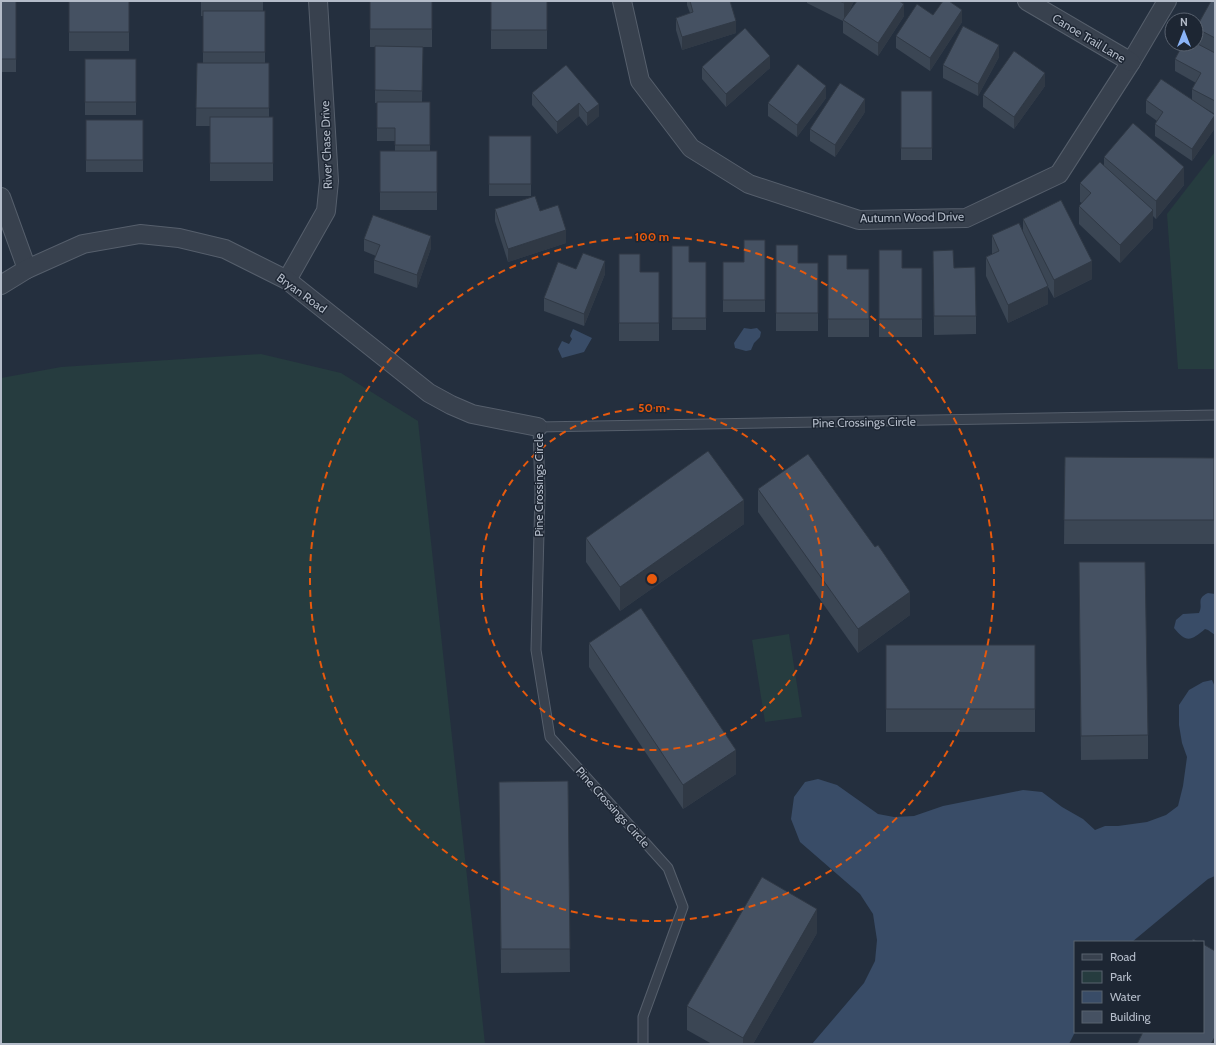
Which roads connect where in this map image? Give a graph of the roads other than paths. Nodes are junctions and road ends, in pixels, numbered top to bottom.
1 (318, 1) edge
2 (622, 1) edge
3 (1027, 1) edge
4 (1167, 1) edge
5 (1131, 62) junction
6 (1, 197) edge
7 (27, 269) junction
8 (287, 280) junction
9 (1, 285) edge
10 (1215, 415) edge
11 (538, 427) junction
12 (643, 1044) edge

1 - 8 street, River Chase Drive
2 - 5 street, Autumn Wood Drive
3 - 5 street, Canoe Trail Lane
4 - 5 street, Autumn Wood Drive
6 - 7 street
7 - 8 street, Bryan Road
7 - 9 street, Bryan Road
8 - 11 street, Bryan Road
10 - 11 lane, Pine Crossings Circle
11 - 12 lane, Pine Crossings Circle

